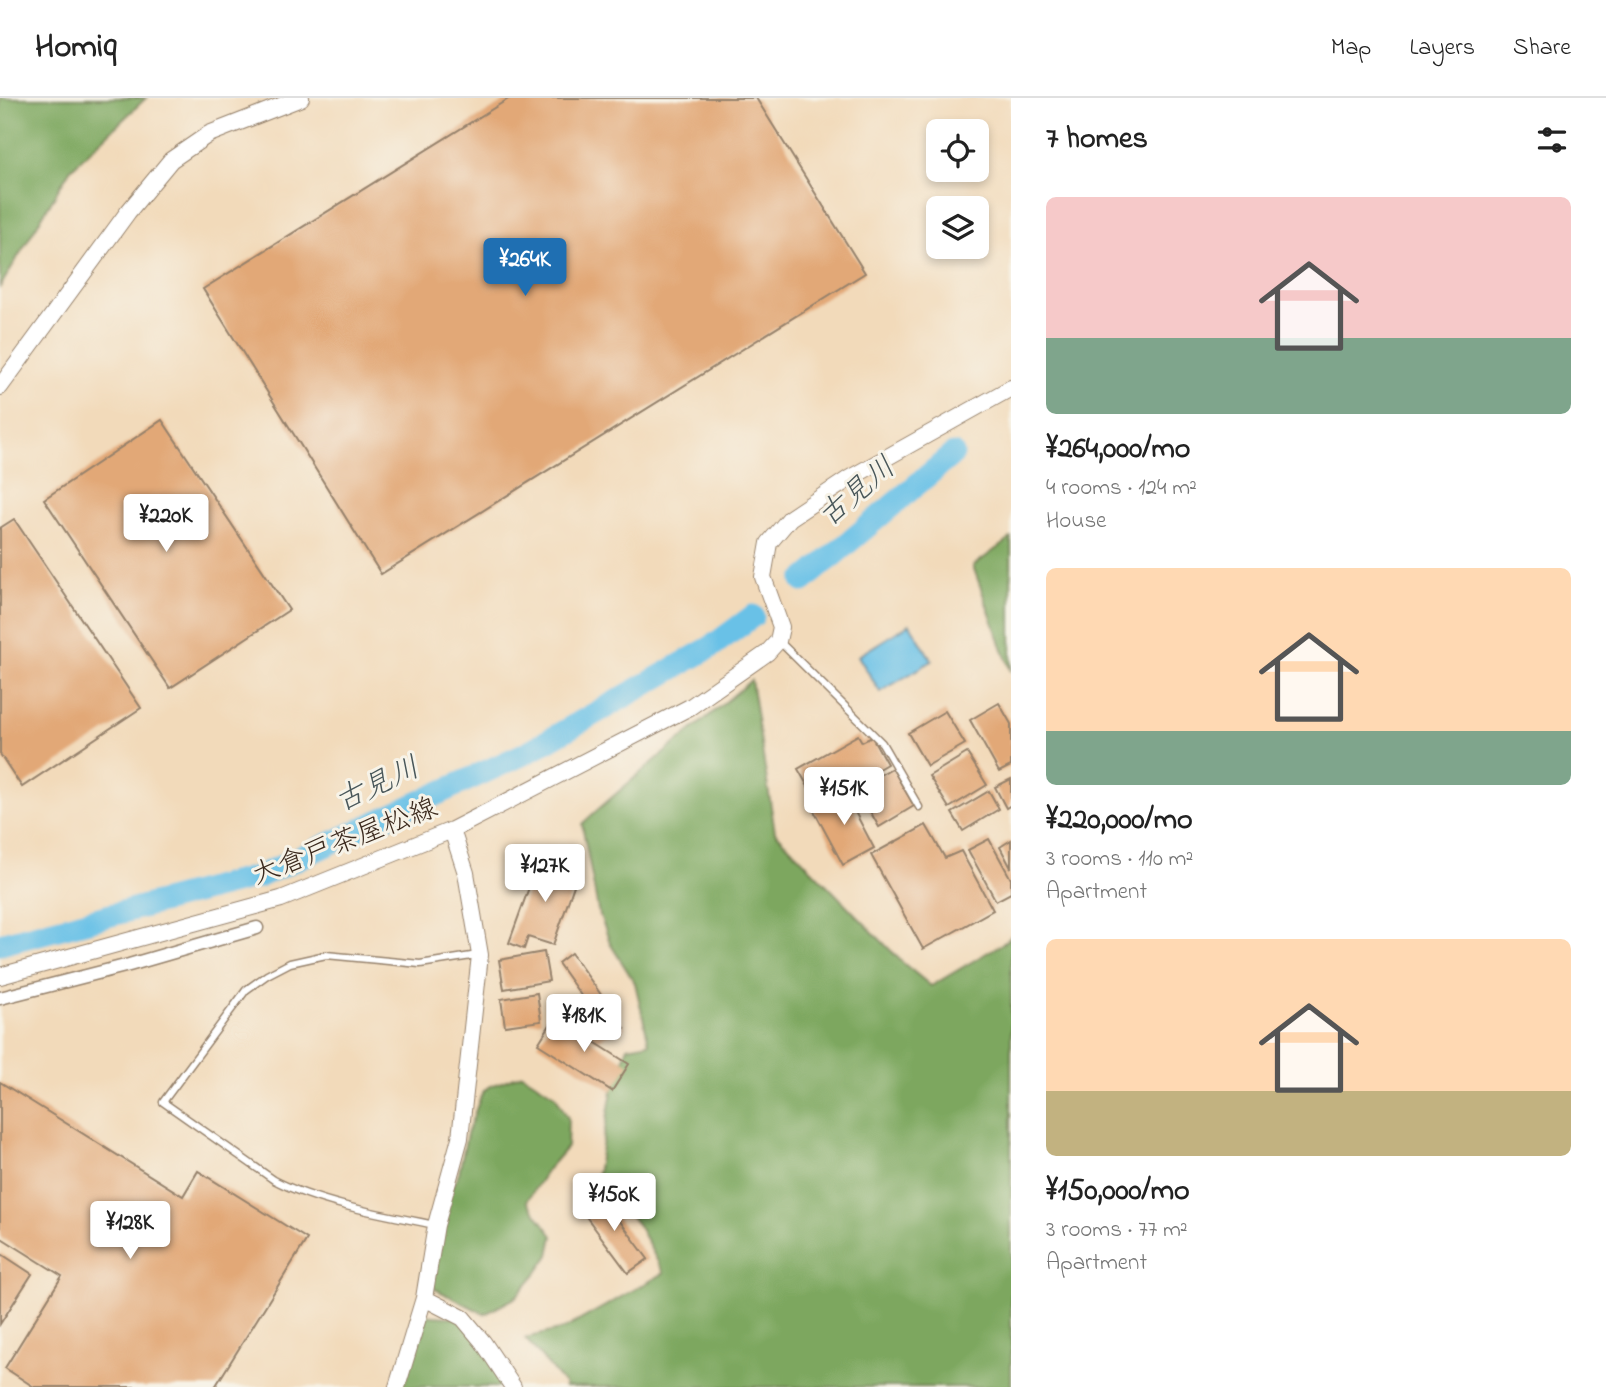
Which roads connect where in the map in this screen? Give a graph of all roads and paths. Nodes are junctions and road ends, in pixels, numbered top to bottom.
1 (301, 98) edge
2 (0, 387) edge
3 (1011, 388) edge
4 (778, 641) junction
5 (919, 807) dead end
6 (452, 830) junction
7 (257, 928) dead end
8 (480, 955) junction
9 (0, 976) edge
10 (0, 998) edge
11 (436, 1225) junction
12 (424, 1298) junction
13 (397, 1387) edge
14 (513, 1387) edge

1 - 2 street
3 - 4 street
4 - 5 lane
4 - 6 street, 大倉戸茶屋松線
6 - 8 street
6 - 9 street, 大倉戸茶屋松線
7 - 10 street
8 - 11 street
8 - 11 lane
11 - 12 street
12 - 13 street
12 - 14 street

